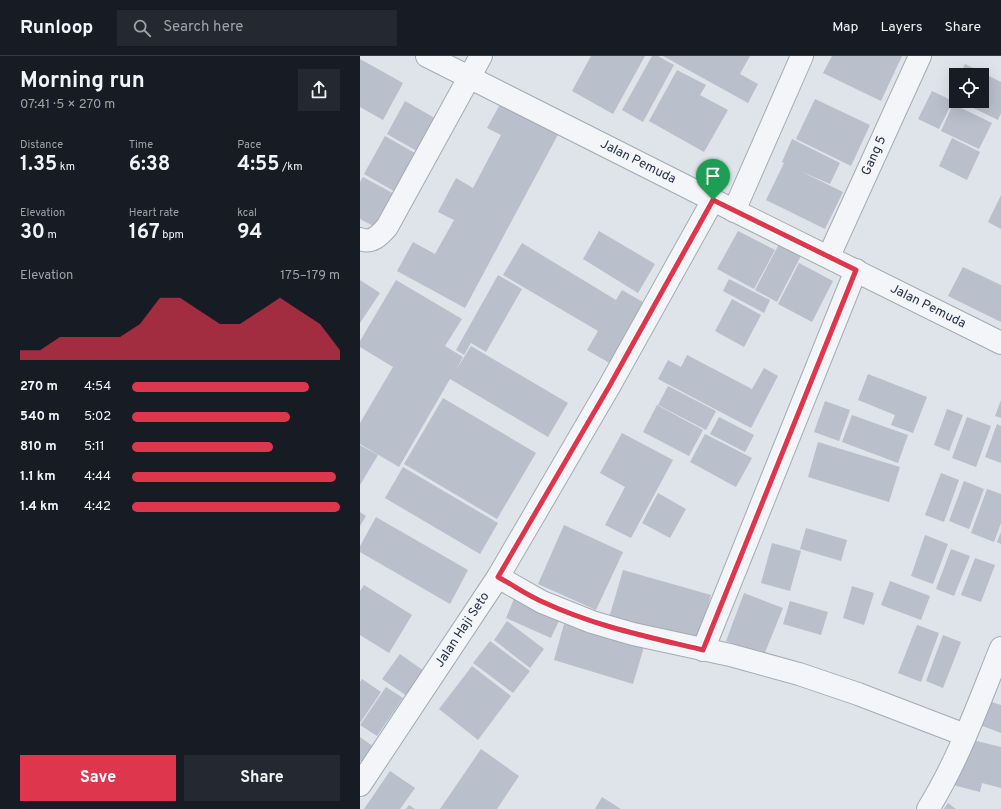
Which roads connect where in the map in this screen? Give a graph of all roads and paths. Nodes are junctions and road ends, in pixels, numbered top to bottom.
1 (427, 56) edge
2 (481, 56) edge
3 (802, 56) edge
4 (920, 56) edge
5 (469, 78) junction
6 (713, 200) junction
7 (734, 211) junction
8 (360, 239) edge
9 (828, 256) junction
10 (856, 270) junction
11 (1001, 343) edge
12 (498, 577) junction
13 (1001, 648) edge
14 (703, 650) junction
15 (965, 735) junction
16 (360, 785) edge
17 (928, 809) edge

1 - 5 street, Jalan Pemuda
2 - 5 street
3 - 7 street
4 - 9 street, Gang 5
5 - 6 street, Jalan Pemuda
5 - 8 street
6 - 7 street, Jalan Pemuda
6 - 12 street, Jalan Haji Seto
7 - 9 street, Jalan Pemuda
9 - 10 street, Jalan Pemuda
10 - 11 street, Jalan Pemuda
10 - 14 street
12 - 14 street
12 - 16 street, Jalan Haji Seto
13 - 15 street
14 - 15 street
15 - 17 street

